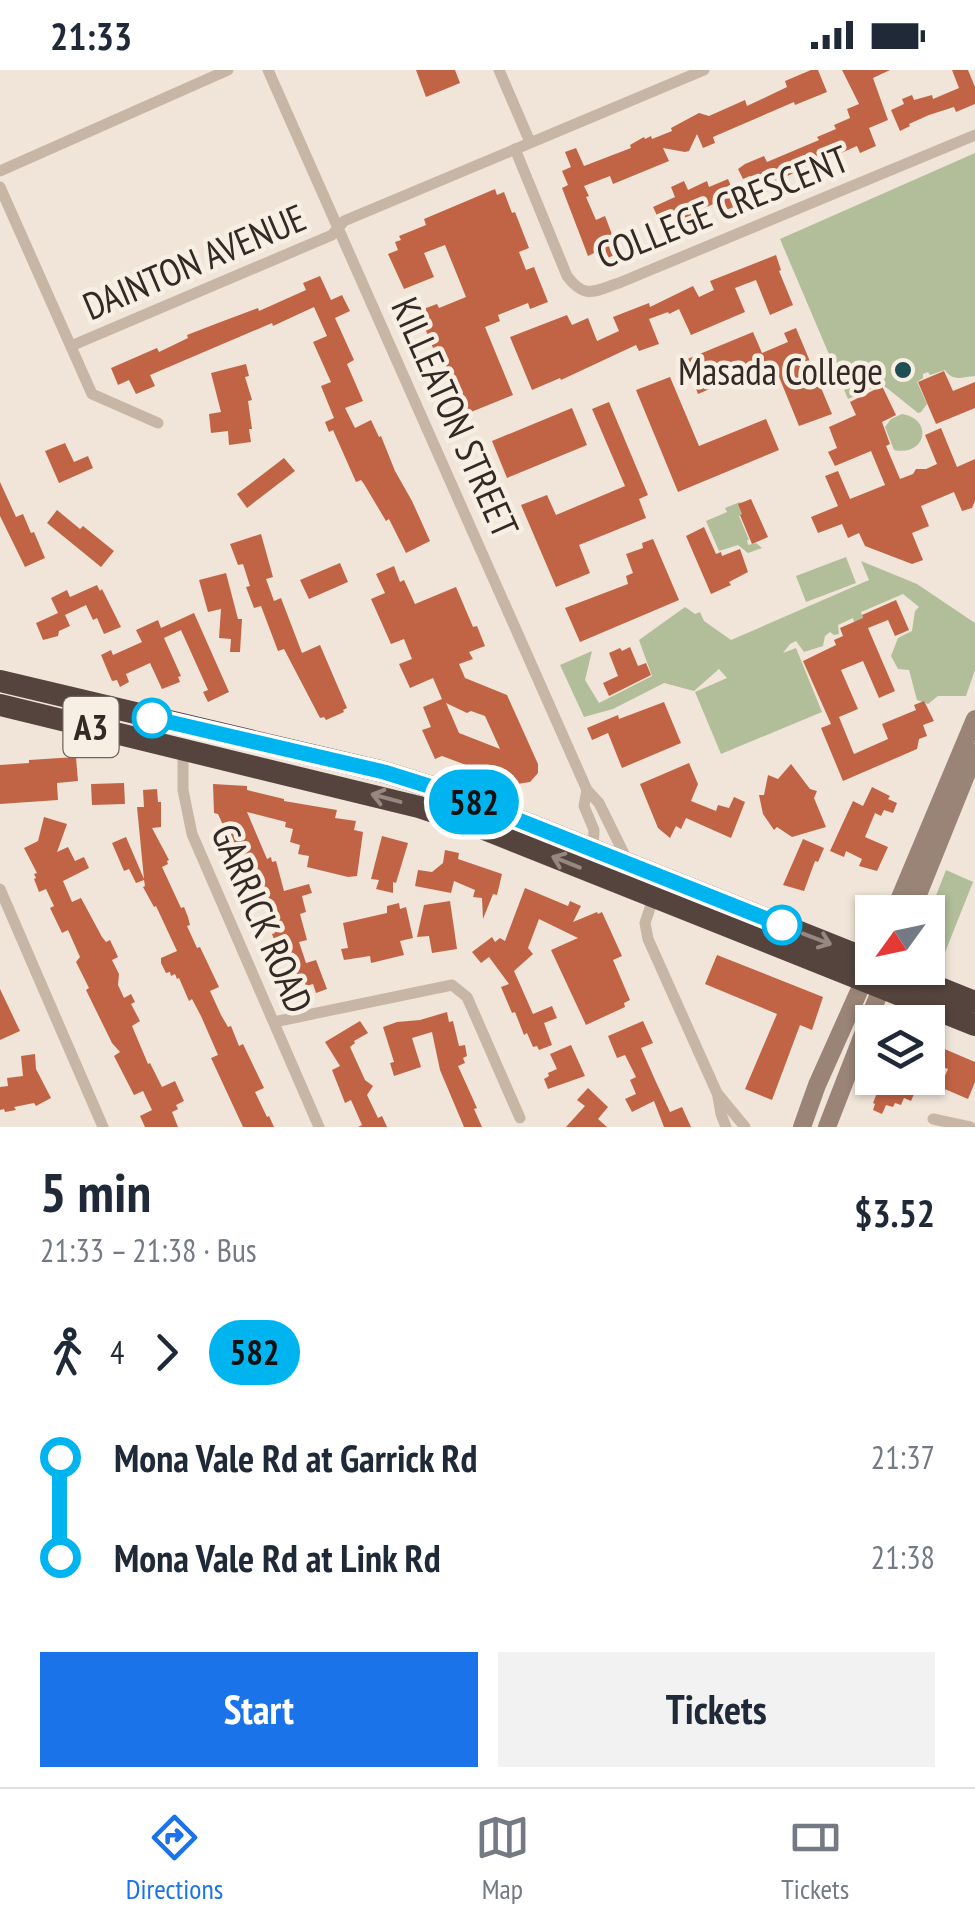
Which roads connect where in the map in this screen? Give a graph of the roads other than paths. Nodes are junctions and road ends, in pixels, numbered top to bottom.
1 (228, 70) edge
2 (268, 70) edge
3 (498, 70) edge
4 (704, 70) edge
5 (975, 134) edge
6 (530, 142) junction
7 (516, 149) junction
8 (0, 172) edge
9 (0, 187) edge
10 (338, 228) junction
11 (71, 346) junction
12 (158, 423) dead end
13 (0, 681) edge
14 (0, 705) edge
15 (975, 719) edge
16 (184, 737) junction
17 (975, 753) edge
18 (587, 790) junction
19 (593, 850) junction
20 (629, 864) junction
21 (0, 889) edge
22 (901, 895) edge
23 (919, 895) edge
24 (654, 897) junction
25 (855, 963) edge
26 (855, 965) edge
27 (869, 985) edge
28 (872, 985) edge
29 (900, 985) edge
30 (919, 985) edge
31 (975, 1002) edge
32 (274, 1022) junction
33 (975, 1025) edge
34 (717, 1093) junction
35 (520, 1118) dead end
36 (934, 1119) dead end
37 (103, 1127) edge
38 (320, 1127) edge
39 (726, 1127) edge
40 (745, 1127) edge
41 (802, 1127) edge
42 (827, 1127) edge
43 (970, 1127) edge

1 - 8 street
2 - 10 street, KILLEATON STREET
3 - 6 street
4 - 6 street, DAINTON AVENUE
5 - 7 street, COLLEGE CRESCENT
6 - 7 street, DAINTON AVENUE
7 - 10 street, DAINTON AVENUE
9 - 11 street
10 - 11 street, DAINTON AVENUE
10 - 18 street, KILLEATON STREET
11 - 12 street
13 - 16 highway, A3
14 - 16 highway, A3
15 - 22 main road
16 - 19 highway, A3
24 -> 16 highway, A3
16 - 32 street, GARRICK ROAD
17 - 23 main road
18 - 19 street, KILLEATON STREET
18 - 20 street, KILLEATON STREET
19 - 20 highway, A3
20 - 24 street, KILLEATON STREET
20 -> 25 highway, A3
21 - 37 street
24 - 26 highway, A3
24 - 34 street
27 - 41 main road
28 - 42 main road
29 - 33 highway, A3
30 - 31 highway, A3
32 - 35 street
32 - 38 street, GARRICK ROAD
34 - 39 street
34 - 40 street
36 - 43 street

